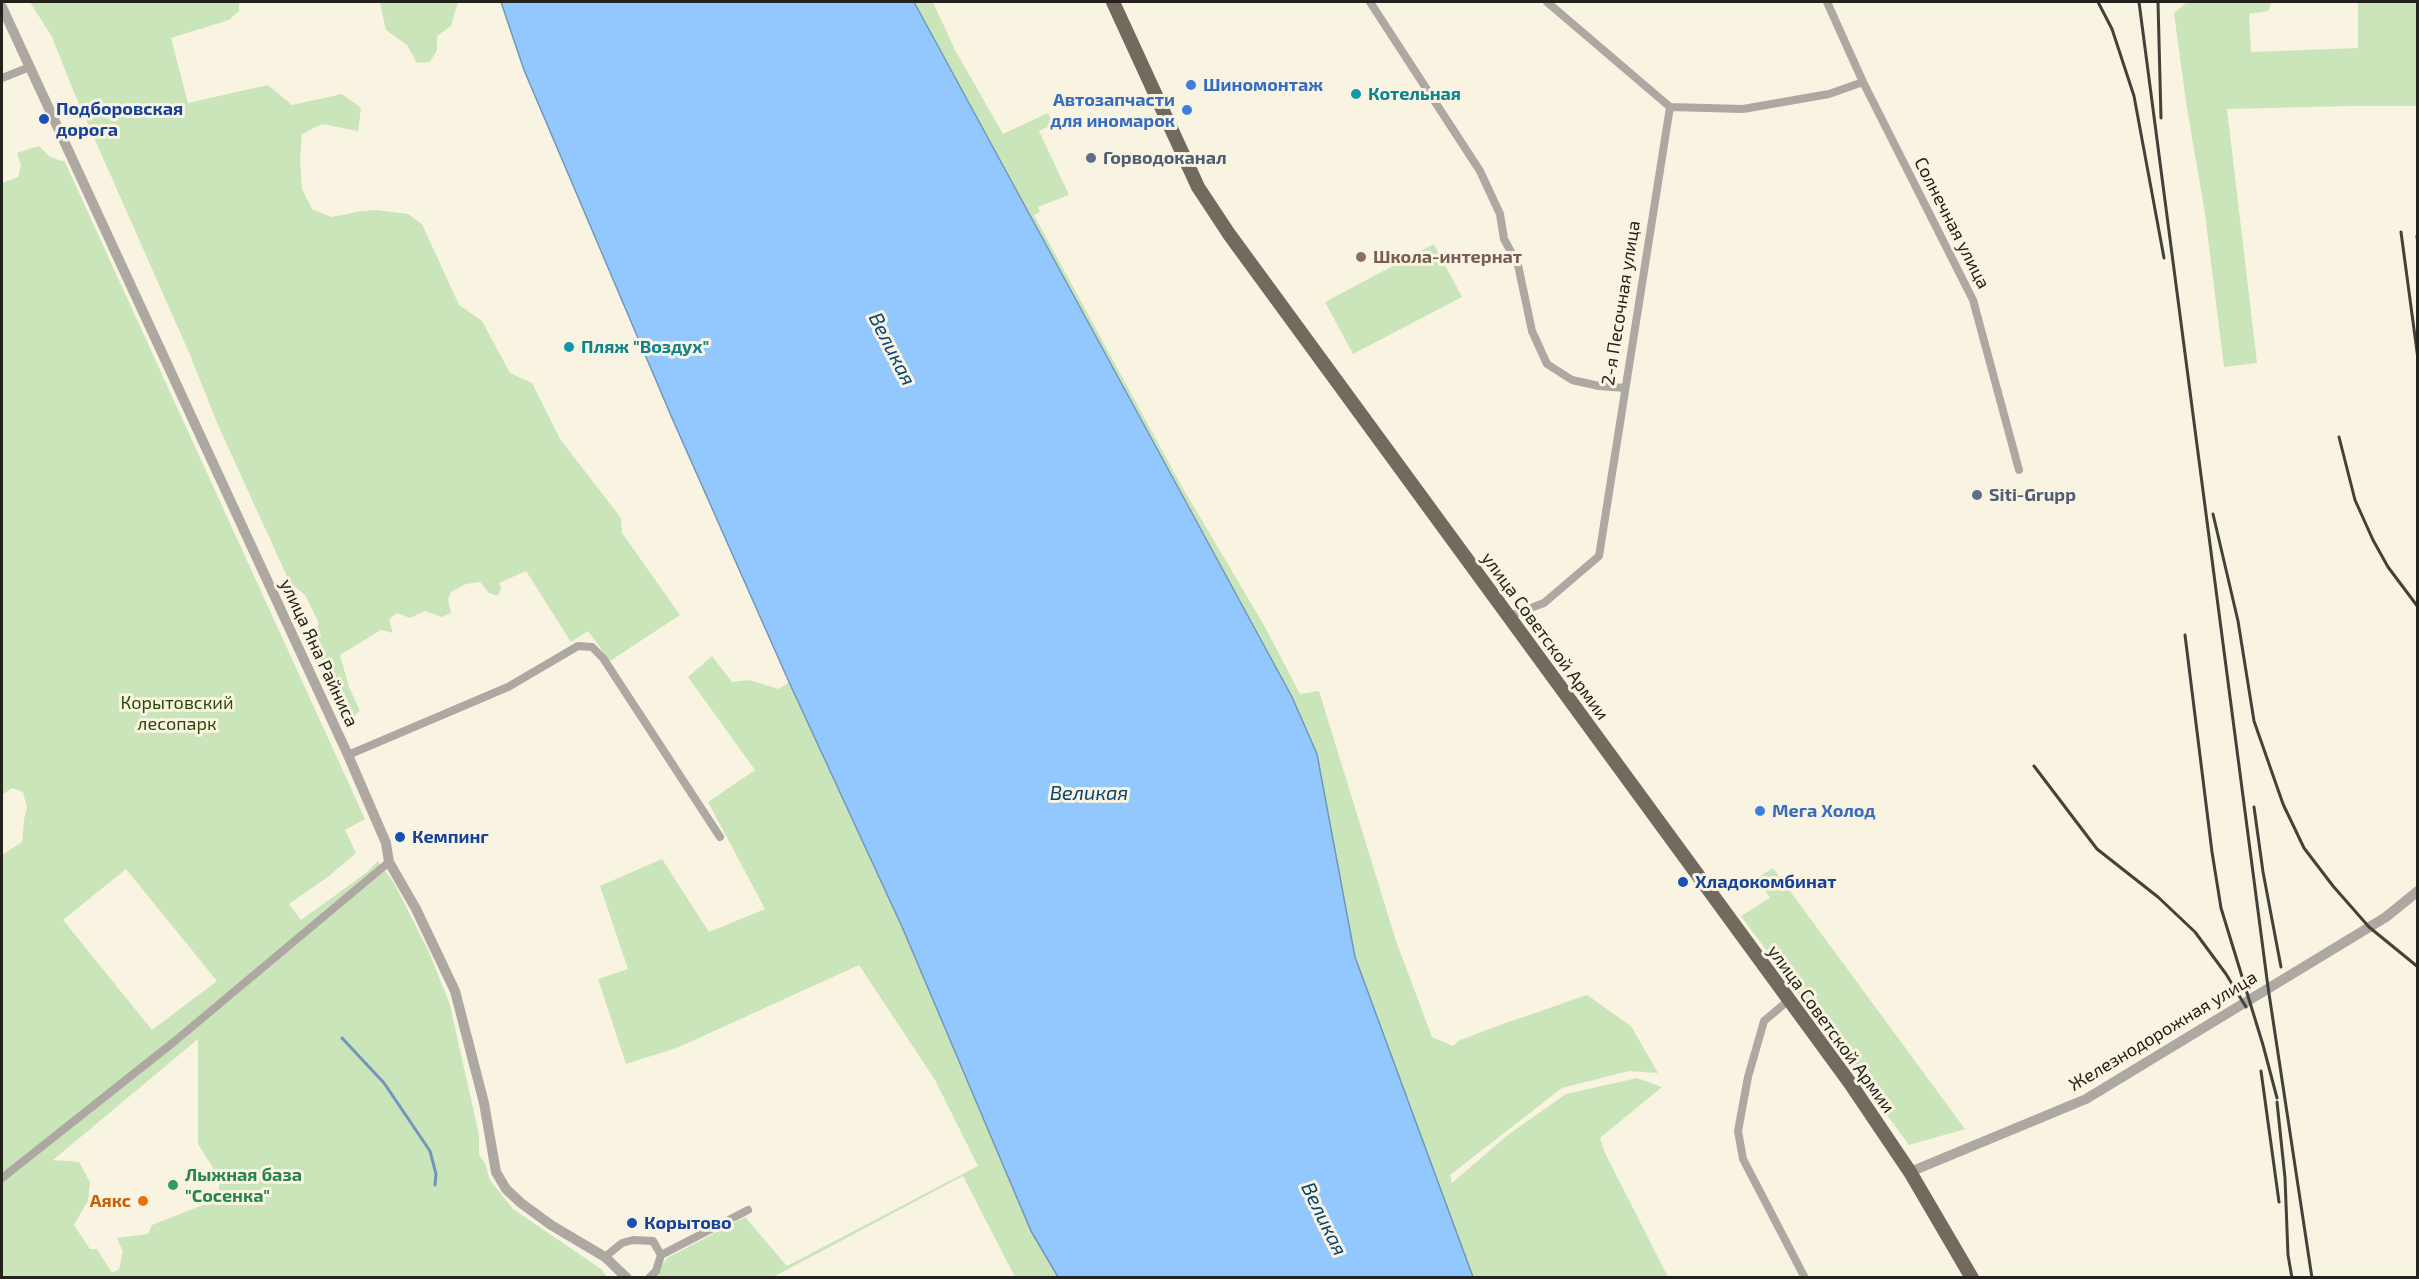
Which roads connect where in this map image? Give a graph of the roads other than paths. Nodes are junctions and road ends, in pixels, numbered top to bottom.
1 (1113, 2) edge
2 (1370, 2) edge
3 (1547, 2) edge
4 (1827, 2) edge
5 (2, 7) edge
6 (30, 68) junction
7 (2, 78) edge
8 (1863, 82) junction
9 (1670, 107) junction
10 (1625, 388) junction
11 (2019, 470) dead end
12 (1509, 616) junction
13 (348, 756) junction
14 (720, 837) dead end
15 (389, 862) junction
16 (2418, 891) edge
17 (1789, 1000) junction
18 (1910, 1172) junction
19 (2, 1178) edge
20 (748, 1210) dead end
21 (661, 1255) junction
22 (605, 1257) junction
23 (627, 1278) edge
24 (649, 1278) edge
25 (1805, 1278) edge
26 (1972, 1278) edge

1 - 12 main road, улица Советской Армии
2 - 10 street
3 - 9 street
4 - 8 street, Солнечная улица
5 - 6 street, улица Яна Райниса
6 - 7 street
6 - 13 street, улица Яна Райниса
8 - 9 street
8 - 11 street, Солнечная улица
9 - 10 street, 2-я Песочная улица
10 - 12 street, 2-я Песочная улица
12 - 17 main road, улица Советской Армии
13 - 14 street
13 - 15 street, улица Яна Райниса
15 - 19 street
15 - 22 street, улица Яна Райниса
16 - 18 street, Железнодорожная улица
17 - 18 main road, улица Советской Армии
17 - 25 street
18 - 26 main road, улица Советской Армии
20 - 21 street
21 - 22 street
21 - 24 street
22 - 23 street, улица Яна Райниса

